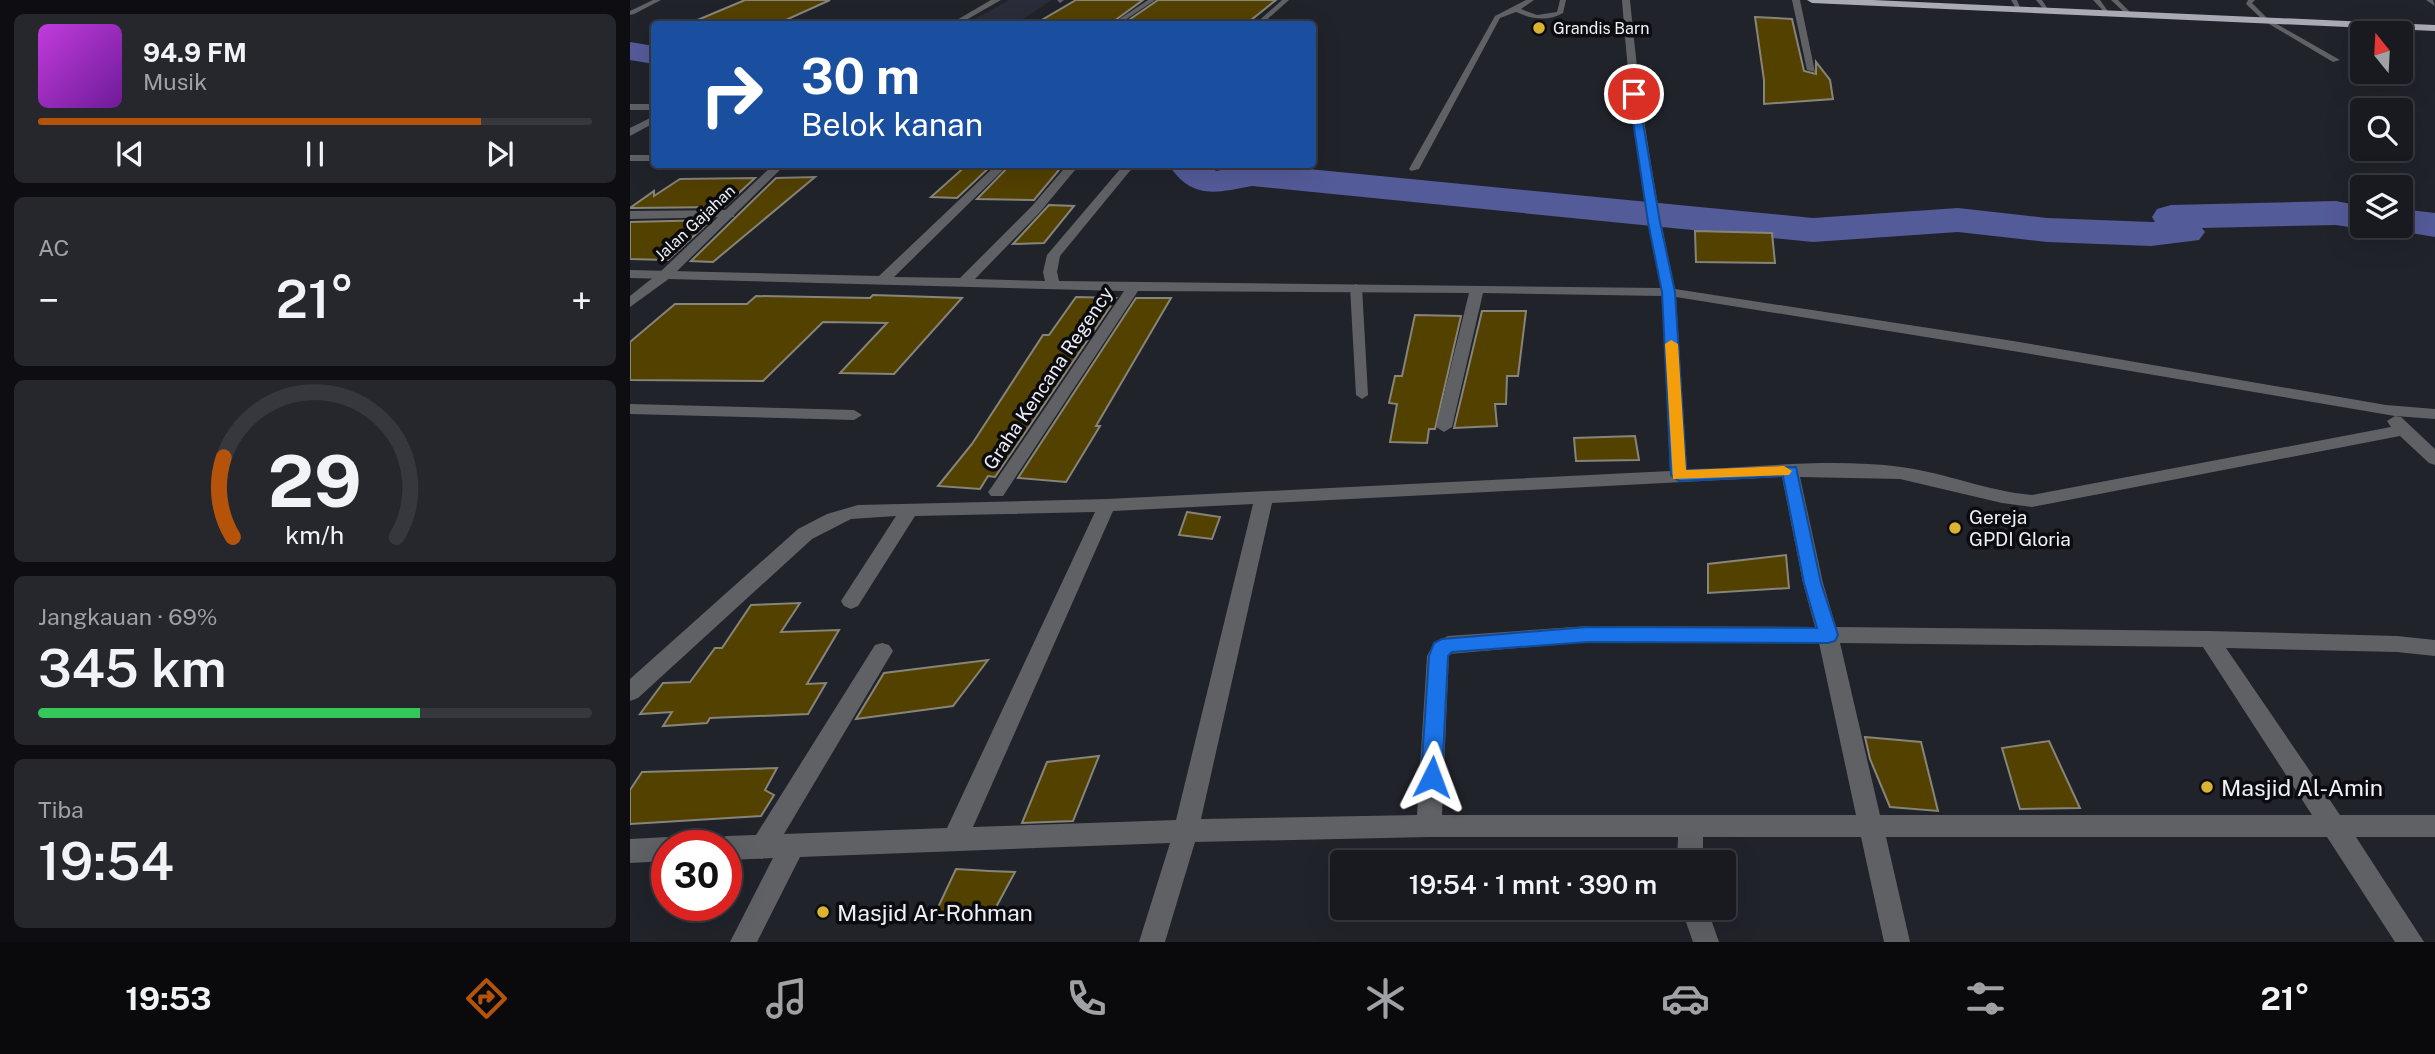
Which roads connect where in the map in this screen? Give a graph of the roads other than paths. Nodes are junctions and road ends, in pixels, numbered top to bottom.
1 (658, 0) edge
2 (998, 0) edge
3 (1152, 0) edge
4 (1286, 0) edge
5 (1531, 0) edge
6 (1563, 0) edge
7 (1626, 0) edge
8 (1796, 0) edge
9 (1812, 0) edge
10 (2039, 0) edge
11 (2096, 0) edge
12 (2115, 0) edge
13 (2252, 0) edge
14 (2429, 0) edge
15 (1862, 1) edge
16 (1901, 2) edge
17 (2017, 4) edge
18 (2435, 6) edge
19 (1516, 9) junction
20 (2047, 10) junction
21 (632, 13) dead end
22 (2108, 13) junction
23 (2128, 13) junction
24 (2266, 20) junction
25 (960, 21) edge
26 (1120, 21) edge
27 (1262, 21) edge
28 (2435, 28) edge
29 (2336, 60) dead end
30 (1812, 70) dead end
31 (630, 107) edge
32 (651, 107) edge
33 (651, 121) edge
34 (630, 133) edge
35 (651, 158) edge
36 (633, 160) edge
37 (777, 168) edge
38 (1000, 168) edge
39 (1072, 168) edge
40 (1414, 169) dead end
41 (1125, 170) dead end
42 (730, 214) junction
43 (630, 215) edge
44 (630, 274) edge
45 (666, 275) junction
46 (883, 280) junction
47 (964, 282) junction
48 (1053, 284) junction
49 (1134, 287) junction
50 (1356, 287) junction
51 (1477, 289) junction
52 (1669, 292) junction
53 (630, 303) edge
54 (1362, 395) dead end
55 (630, 409) edge
56 (2386, 410) junction
57 (2435, 414) edge
58 (854, 415) dead end
59 (1444, 426) dead end
60 (2402, 430) junction
61 (2435, 459) edge
62 (1790, 471) junction
63 (1679, 475) junction
64 (997, 492) dead end
65 (1264, 497) junction
66 (1107, 505) junction
67 (909, 511) junction
68 (851, 601) dead end
69 (1828, 635) junction
70 (2208, 639) junction
71 (2435, 648) edge
72 (882, 651) dead end
73 (630, 692) edge
74 (1691, 824) junction
75 (1872, 824) junction
76 (1429, 826) junction
77 (2332, 826) junction
78 (2435, 826) edge
79 (1186, 831) junction
80 (955, 839) junction
81 (793, 845) junction
82 (763, 846) junction
83 (742, 847) edge
84 (651, 849) edge
85 (630, 850) edge
86 (1690, 850) edge
87 (1698, 920) edge
88 (743, 942) edge
89 (1152, 942) edge
90 (1706, 942) edge
91 (1897, 942) edge
92 (2411, 942) edge

1 - 21 lane
2 - 25 street
3 - 26 lane
4 - 27 lane
5 - 19 lane
6 - 19 lane
7 - 52 street
8 - 30 street
9 - 15 highway
10 - 20 lane
11 - 22 lane
12 - 23 lane
13 - 24 lane
14 - 18 lane
15 - 16 highway
16 - 17 highway
17 - 20 highway
19 - 40 lane
20 - 22 highway
22 - 23 highway
23 - 24 highway
24 - 28 highway
24 - 29 lane
31 - 32 street
33 - 34 street
35 - 36 street
37 - 42 street, Jalan Gajahan
38 - 46 street
39 - 47 street
41 - 48 street
42 - 43 street
42 - 45 street, Jalan Gajahan
44 - 45 street
45 - 46 street
45 - 53 street, Jalan Gajahan
46 - 47 street
47 - 48 street
48 - 49 street
49 - 50 street
49 - 64 street, Graha Kencana Regency
50 - 51 street
50 - 54 lane
51 - 52 street
51 - 59 street
52 - 56 street
52 - 63 street
55 - 58 street
56 - 57 street
56 - 60 street
60 - 61 street
60 - 62 street
62 - 63 street
62 - 69 street
63 - 65 street
65 - 66 street
65 - 79 street
66 - 67 street
66 - 80 street
67 - 68 street
67 - 73 street
69 - 70 street
69 - 75 street
69 - 76 street
70 - 71 street
70 - 77 street
72 - 82 street
74 - 75 street
74 - 76 street
74 - 86 street
75 - 77 street
75 - 91 street
76 - 79 street
77 - 78 street
77 - 92 street
79 - 80 street
79 - 89 street
80 - 81 street
81 - 82 street
81 - 88 street
82 - 83 street
84 - 85 street
87 - 90 street

